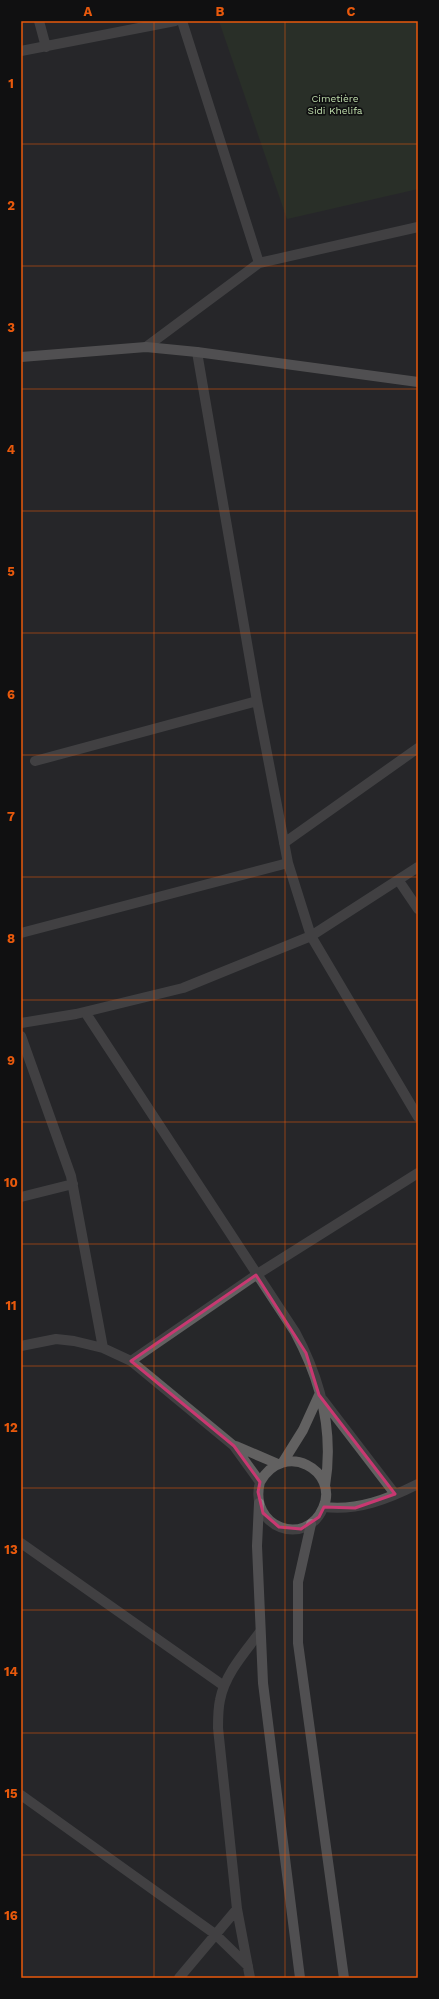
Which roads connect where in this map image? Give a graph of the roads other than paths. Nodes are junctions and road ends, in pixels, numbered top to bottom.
1 (38, 21) edge
2 (175, 21) edge
3 (182, 21) edge
4 (46, 47) junction
5 (21, 51) edge
6 (418, 227) edge
7 (259, 262) junction
8 (146, 347) junction
9 (197, 352) junction
10 (21, 357) edge
11 (418, 382) edge
12 (257, 701) junction
13 (418, 748) edge
14 (35, 761) dead end
15 (284, 843) junction
16 (288, 863) junction
17 (418, 868) edge
18 (398, 881) junction
19 (418, 909) edge
20 (21, 933) edge
21 (311, 936) junction
22 (85, 1012) junction
23 (21, 1024) edge
24 (21, 1036) edge
25 (418, 1117) edge
26 (418, 1173) edge
27 (73, 1184) junction
28 (21, 1197) edge
29 (256, 1275) junction
30 (21, 1346) edge
31 (103, 1348) junction
32 (131, 1361) junction
33 (319, 1395) junction
34 (234, 1446) junction
35 (280, 1463) junction
36 (260, 1482) junction
37 (418, 1484) edge
38 (325, 1486) junction
39 (395, 1494) junction
40 (258, 1503) junction
41 (324, 1507) junction
42 (311, 1524) junction
43 (21, 1543) edge
44 (260, 1632) junction
45 (224, 1686) junction
46 (21, 1795) edge
47 (237, 1909) junction
48 (215, 1934) junction
49 (248, 1966) junction
50 (179, 1978) edge
51 (250, 1978) edge
52 (300, 1978) edge
53 (344, 1978) edge

1 - 4 street
2 - 4 street
3 - 7 street
4 - 5 street
6 - 7 street
7 - 8 street
8 - 9 street
8 - 10 street
9 - 11 street
9 - 12 street
12 - 14 street
12 - 15 street
13 - 15 street
15 - 16 street
16 - 20 street
16 - 21 street
17 - 18 street
18 - 19 street
18 - 21 street
21 - 22 street
21 - 25 street
22 - 23 street
22 - 29 street
24 - 27 street
26 - 29 street
27 - 28 street
27 - 31 street
29 - 32 street
29 - 33 street
30 - 31 street
31 - 32 street
32 - 34 street
33 - 35 street
33 - 38 street
33 - 39 street
34 - 35 street
34 - 36 street
35 - 36 street
35 - 38 street
36 - 40 street
37 - 39 street
38 - 41 street
39 - 41 street
40 - 42 street
40 - 44 street
41 - 42 street
42 - 53 street
43 - 45 street
44 - 45 street
44 - 52 street
45 - 47 street
46 - 48 street
47 - 48 street
47 - 49 street
48 - 49 street
48 - 50 street
49 - 51 street

